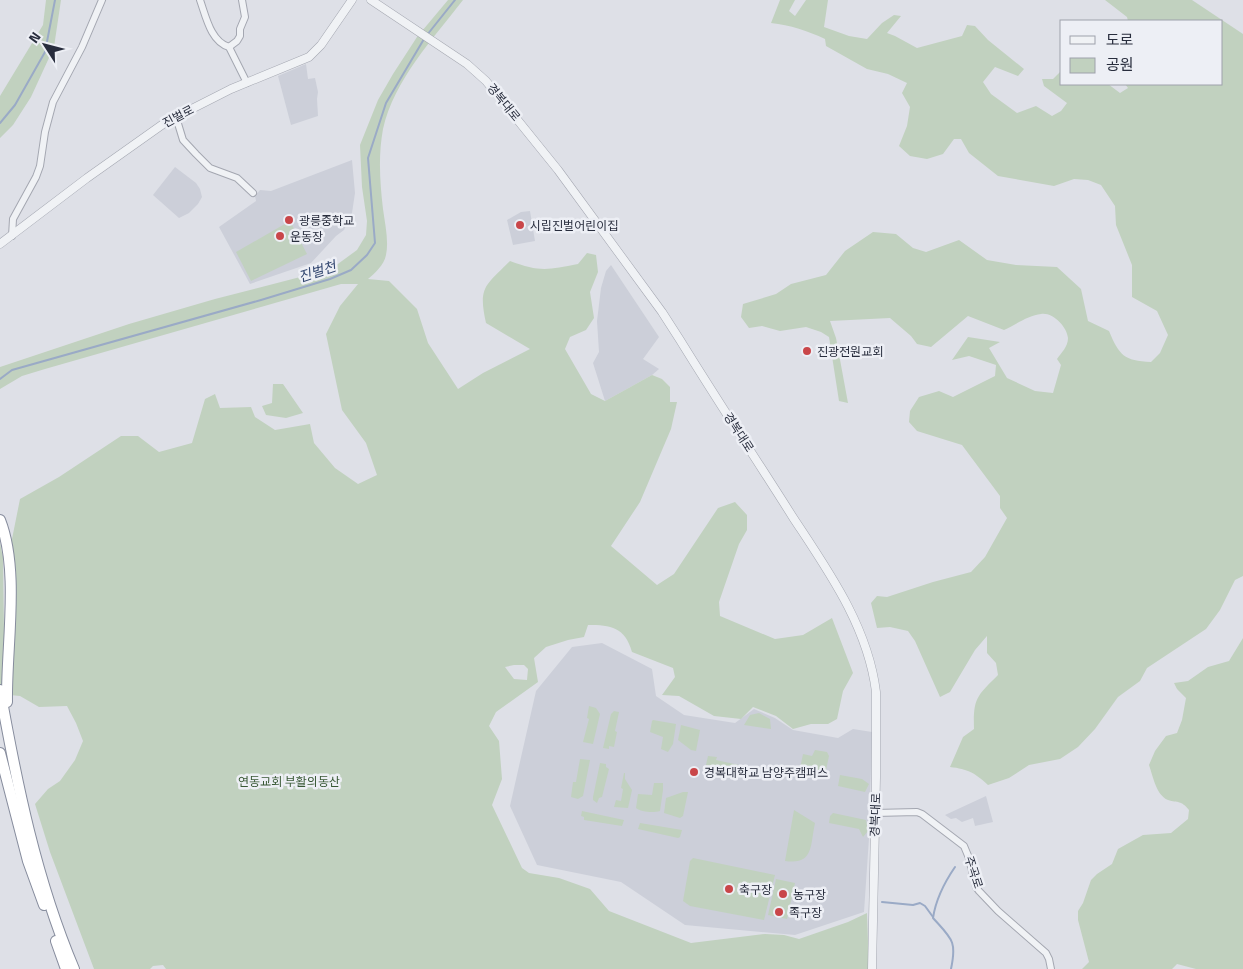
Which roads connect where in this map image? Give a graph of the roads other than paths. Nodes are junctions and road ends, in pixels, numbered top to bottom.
1 (102, 0) edge
2 (200, 0) edge
3 (242, 0) edge
4 (352, 0) edge
5 (371, 0) edge
6 (230, 47) junction
7 (246, 83) junction
8 (176, 117) junction
9 (253, 194) dead end
10 (12, 236) junction
11 (1, 243) edge
12 (0, 520) edge
13 (0, 690) edge
14 (8, 738) junction
15 (0, 753) edge
16 (875, 813) junction
17 (66, 969) edge
18 (74, 969) edge
19 (872, 969) edge
20 (1051, 969) edge

1 - 10 street
2 - 6 street
3 - 6 street
4 - 7 street, 진벌로
5 - 16 street, 경복대로
6 - 7 street
7 - 8 street, 진벌로
8 - 9 street
8 - 10 street, 진벌로
10 - 11 street, 진벌로
12 - 14 highway
13 - 14 highway
14 - 18 highway
15 - 17 highway
16 - 19 street, 경복대로
16 - 20 street, 주곡로

